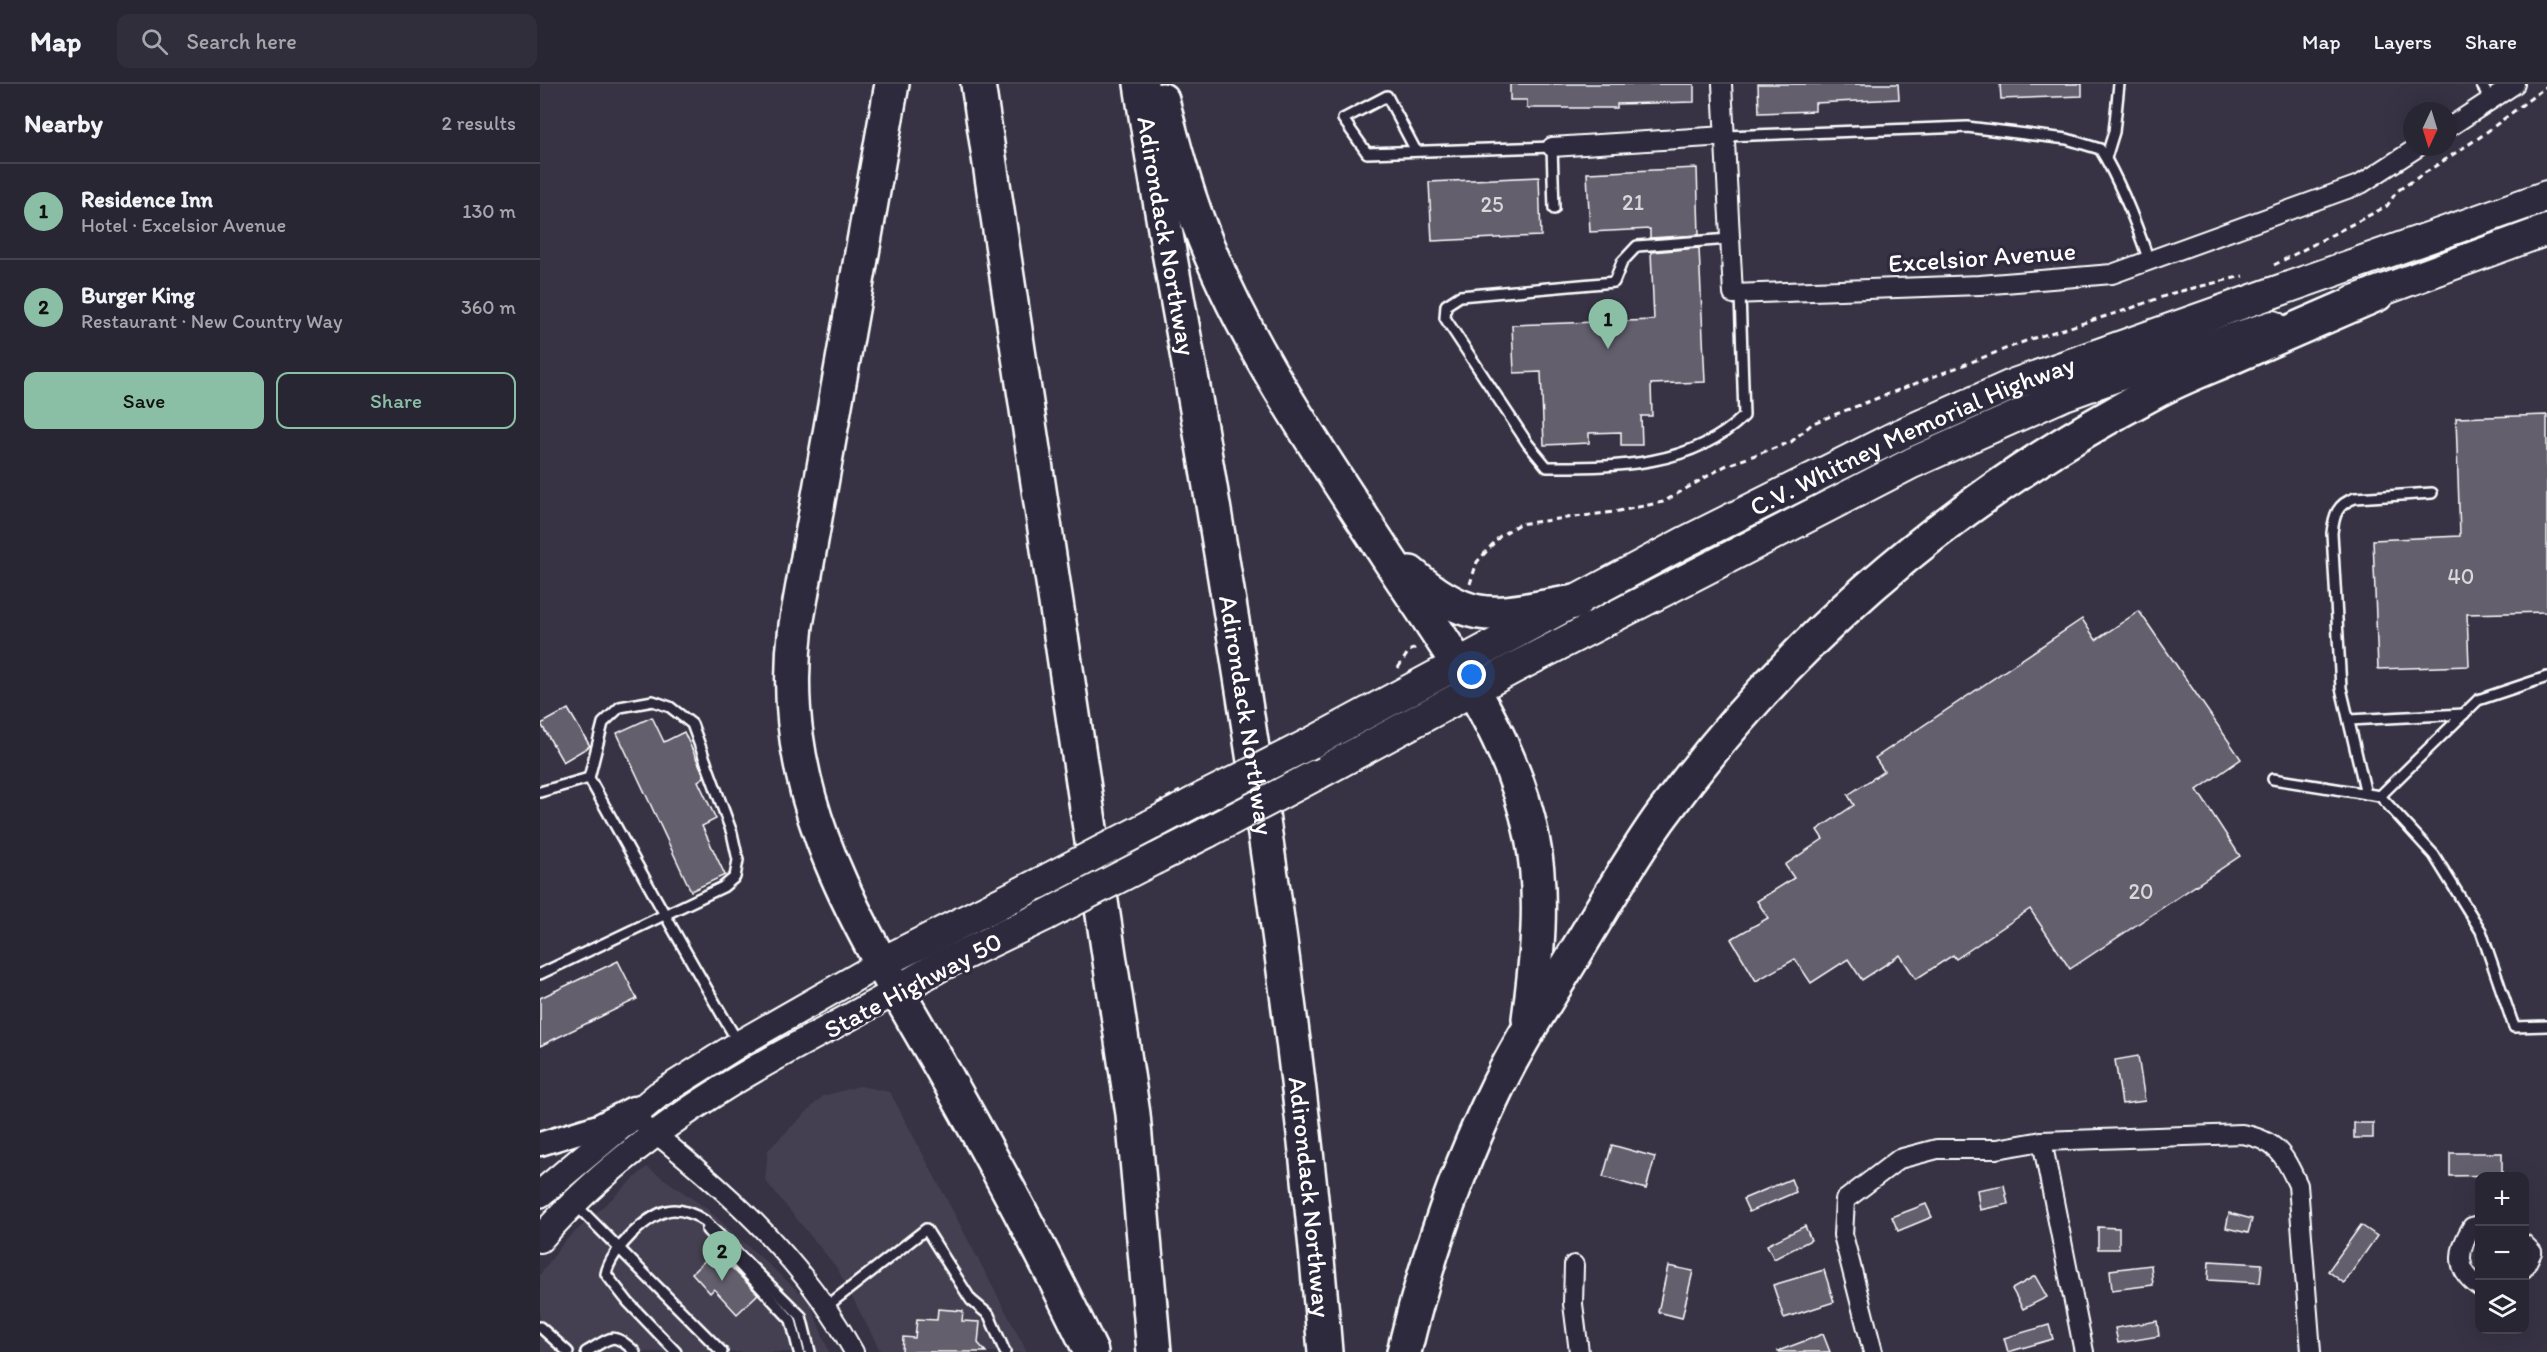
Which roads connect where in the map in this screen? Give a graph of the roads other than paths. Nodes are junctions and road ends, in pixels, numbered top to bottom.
1 (892, 84) edge
2 (978, 84) edge
3 (1141, 84) edge
4 (1158, 84) edge
5 (1722, 84) edge
6 (2119, 84) edge
7 (2481, 84) edge
8 (2515, 84) edge
9 (2491, 100) junction
10 (2457, 122) edge
11 (1725, 136) junction
12 (1552, 147) junction
13 (1416, 152) junction
14 (2404, 156) edge
15 (2106, 158) junction
16 (2547, 196) edge
17 (1554, 209) dead end
18 (2547, 230) edge
19 (1730, 238) junction
20 (2149, 261) junction
21 (1740, 294) junction
22 (2377, 294) junction
23 (2432, 493) dead end
24 (1383, 550) junction
25 (1575, 602) junction
26 (1458, 665) junction
27 (2547, 677) edge
28 (2464, 714) junction
29 (2349, 720) junction
30 (1311, 743) joint
31 (1316, 775) joint
32 (589, 778) junction
33 (2273, 778) dead end
34 (540, 792) edge
35 (2366, 794) junction
36 (2380, 796) junction
37 (664, 914) junction
38 (881, 963) junction
39 (540, 974) edge
40 (898, 990) junction
41 (2547, 1026) edge
42 (1527, 1033) junction
43 (739, 1044) junction
44 (658, 1095) junction
45 (633, 1116) junction
46 (656, 1134) junction
47 (2042, 1141) junction
48 (540, 1144) edge
49 (540, 1194) edge
50 (573, 1202) junction
51 (696, 1215) junction
52 (2476, 1226) edge
53 (540, 1239) edge
54 (619, 1247) junction
55 (1574, 1265) dead end
56 (2475, 1283) edge
57 (827, 1306) junction
58 (540, 1327) edge
59 (568, 1352) edge
60 (586, 1352) edge
61 (635, 1352) edge
62 (676, 1352) edge
63 (722, 1352) edge
64 (799, 1352) edge
65 (810, 1352) edge
66 (854, 1352) edge
67 (1005, 1352) edge
68 (1091, 1352) edge
69 (1154, 1352) edge
70 (1325, 1352) edge
71 (1404, 1352) edge
72 (1579, 1352) edge
73 (1873, 1352) edge
74 (2084, 1352) edge
75 (2311, 1352) edge

1 - 38 highway
2 - 69 highway
3 - 70 highway, Adirondack Northway
4 - 24 highway
5 - 11 street
6 - 15 lane
7 - 9 lane
8 - 9 street
9 - 10 street
11 - 12 street
11 - 15 lane
11 - 19 street
12 - 13 lane
12 - 17 lane
13 - 13 lane
14 - 20 street, Excelsior Avenue
15 - 20 lane
16 - 25 highway, C.V. Whitney Memorial Highway
18 - 22 highway, C.V. Whitney Memorial Highway
19 - 21 street
19 - 21 lane
20 - 21 street, Excelsior Avenue
22 - 26 highway, C.V. Whitney Memorial Highway
22 - 42 highway
23 - 29 lane
24 - 25 highway
24 - 26 highway
25 - 26 highway, C.V. Whitney Memorial Highway
26 - 30 highway, C.V. Whitney Memorial Highway
26 - 31 highway, C.V. Whitney Memorial Highway
26 - 42 highway
27 - 28 lane
28 - 29 lane
28 - 36 lane
29 - 35 lane
30 - 38 highway, State Highway 50, bridge
31 - 40 highway, State Highway 50, bridge
32 - 34 lane
32 - 37 lane
32 - 37 lane
33 - 35 lane
35 - 36 lane
36 - 41 lane
37 - 39 lane
37 - 43 lane
38 - 40 highway
38 - 43 main road, State Highway 50
40 - 46 main road, State Highway 50
40 - 68 highway
42 - 71 highway
43 - 44 main road, State Highway 50
44 - 45 main road, State Highway 50
44 - 48 street
45 - 46 street
45 - 49 main road, State Highway 50
46 - 50 main road, State Highway 50
46 - 57 street
47 - 73 street
47 - 74 street
47 - 75 street
50 - 53 main road, State Highway 50
50 - 54 lane
51 - 54 lane
51 - 64 lane
51 - 65 lane
52 - 56 street
54 - 62 lane
54 - 63 lane
55 - 72 street
57 - 66 street
57 - 67 lane
58 - 59 lane
60 - 61 lane

